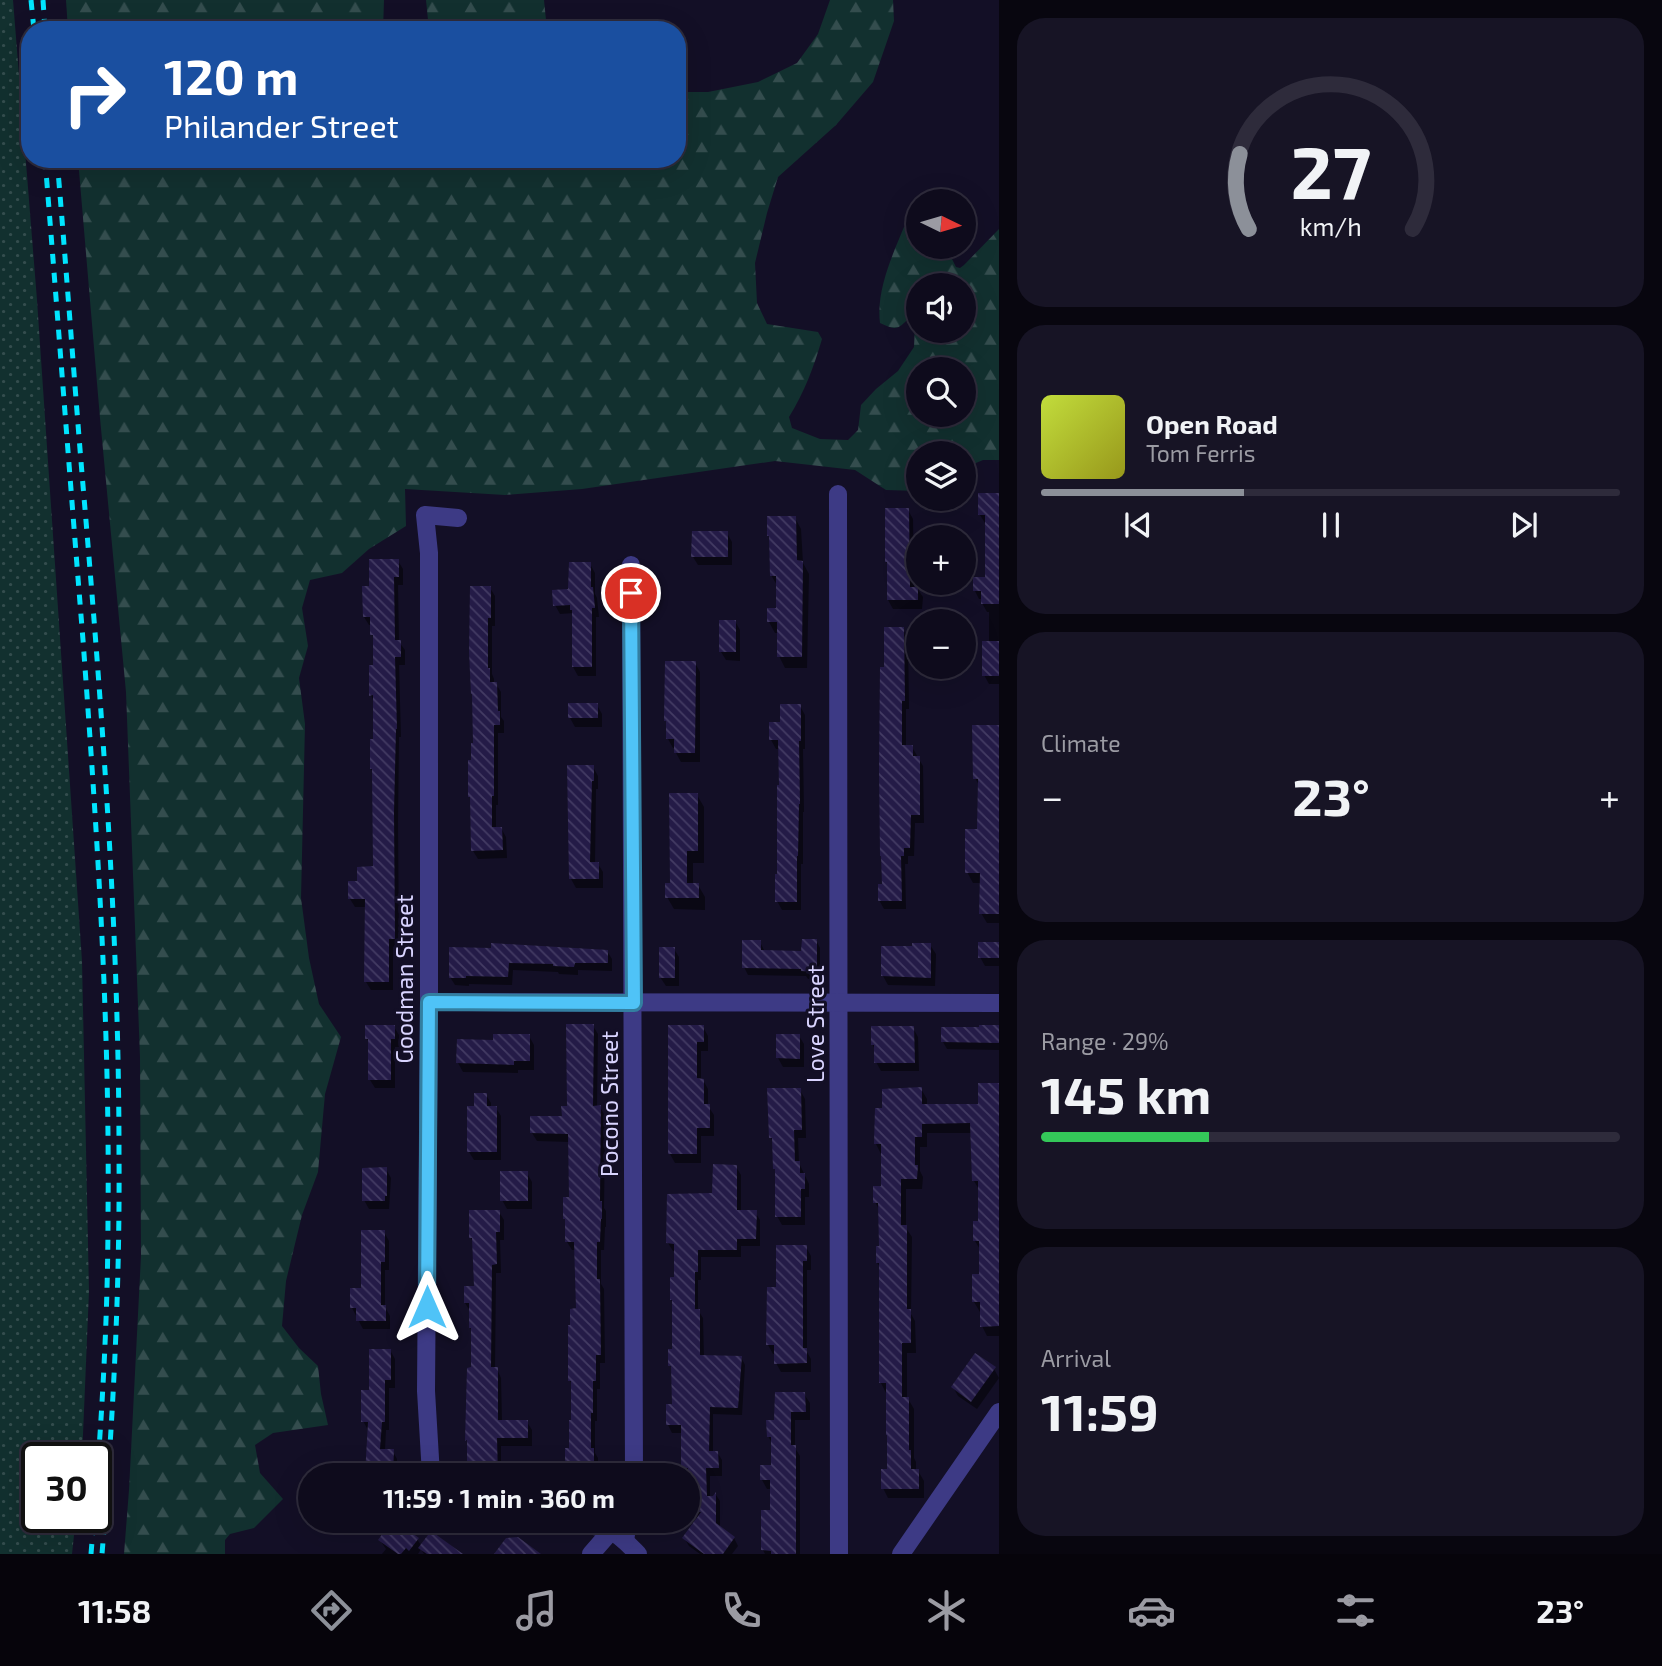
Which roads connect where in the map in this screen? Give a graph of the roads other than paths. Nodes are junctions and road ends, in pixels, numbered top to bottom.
1 (838, 494) dead end
2 (458, 518) dead end
3 (631, 565) dead end
4 (429, 1002) junction
5 (840, 1002) junction
6 (634, 1003) junction
7 (999, 1003) edge
8 (999, 1412) edge
9 (430, 1463) edge
10 (634, 1463) edge
11 (603, 1533) edge
12 (625, 1542) edge
13 (591, 1554) edge
14 (839, 1554) edge
15 (901, 1554) edge

1 - 5 street, Love Street
2 - 4 street, Goodman Street
3 - 6 street, Pocono Street
4 - 6 street
4 - 9 street, Goodman Street
5 - 6 street
5 - 7 street
5 - 14 street, Love Street
6 - 10 street, Pocono Street
8 - 15 street
11 - 12 street
12 - 13 street

